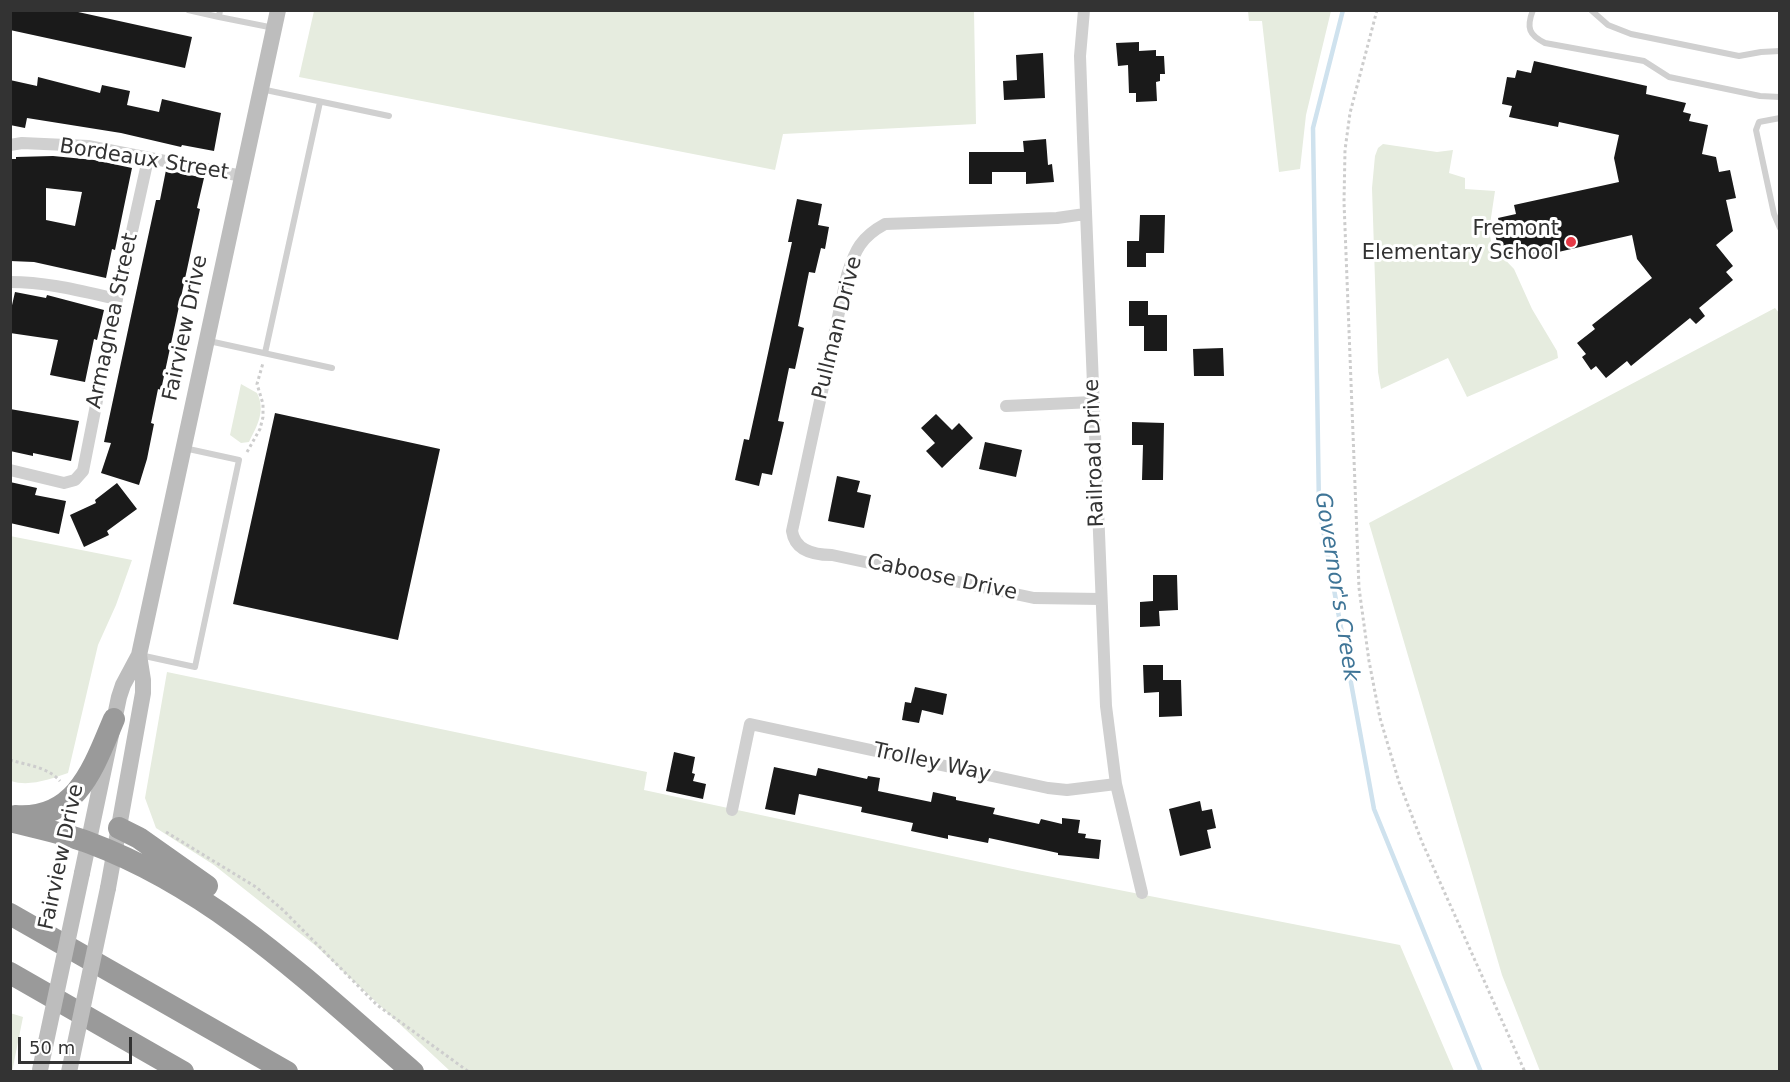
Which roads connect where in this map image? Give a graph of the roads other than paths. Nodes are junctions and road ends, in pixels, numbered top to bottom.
1 (188, 10) edge
2 (278, 10) edge
3 (1084, 10) edge
4 (1533, 10) edge
5 (1591, 10) edge
6 (220, 14) edge
7 (274, 28) junction
8 (1779, 51) edge
9 (260, 89) junction
10 (1779, 97) edge
11 (320, 102) junction
12 (389, 116) dead end
13 (1779, 118) edge
14 (10, 145) edge
15 (148, 159) junction
16 (242, 176) junction
17 (1085, 214) junction
18 (1779, 228) edge
19 (10, 282) edge
20 (117, 299) junction
21 (207, 340) junction
22 (265, 353) junction
23 (332, 368) dead end
24 (1093, 402) junction
25 (1006, 406) dead end
26 (184, 448) junction
27 (10, 470) edge
28 (792, 536) joint
29 (1101, 600) junction
30 (139, 655) junction
31 (114, 719) junction
32 (1116, 784) junction
33 (732, 810) dead end
34 (10, 816) edge
35 (10, 821) edge
36 (119, 828) junction
37 (89, 842) junction
38 (115, 853) junction
39 (1142, 893) dead end
40 (10, 914) edge
41 (296, 972) junction
42 (10, 973) edge
43 (10, 981) edge
44 (107, 1028) junction
45 (39, 1071) edge
46 (69, 1071) edge
47 (183, 1071) edge
48 (287, 1071) edge
49 (413, 1071) edge

1 - 6 lane
2 - 7 main road, Fairview Drive
3 - 17 street, Railroad Drive
4 - 10 lane
5 - 8 lane
6 - 7 lane
7 - 9 main road, Fairview Drive
9 - 11 lane
9 - 16 main road, Fairview Drive
11 - 12 lane
11 - 22 lane
13 - 18 lane
14 - 15 street, Bordeaux Street
15 - 16 street, Bordeaux Street
15 - 20 street, Armagnea Street
16 - 21 main road, Fairview Drive
17 - 24 street, Railroad Drive
17 - 28 street, Pullman Drive
19 - 20 street
20 - 27 street, Armagnea Street
21 - 22 lane
21 - 26 main road, Fairview Drive
22 - 23 lane
24 - 25 street
24 - 29 street, Railroad Drive
26 - 30 main road, Fairview Drive
26 - 30 lane
28 - 29 street, Caboose Drive
29 - 32 street, Railroad Drive
30 - 31 main road, Fairview Drive
30 - 36 main road, Fairview Drive
31 - 34 highway
31 - 37 main road, Fairview Drive
32 - 33 street, Trolley Way
32 - 39 street, Railroad Drive
35 - 37 highway
36 - 38 main road, Fairview Drive
36 - 41 highway
37 - 38 highway
37 - 45 main road, Fairview Drive, bridge
38 - 41 highway
38 - 46 main road, Fairview Drive, bridge
40 - 48 highway
41 - 49 highway
42 - 44 highway
43 - 44 highway
44 - 47 highway

